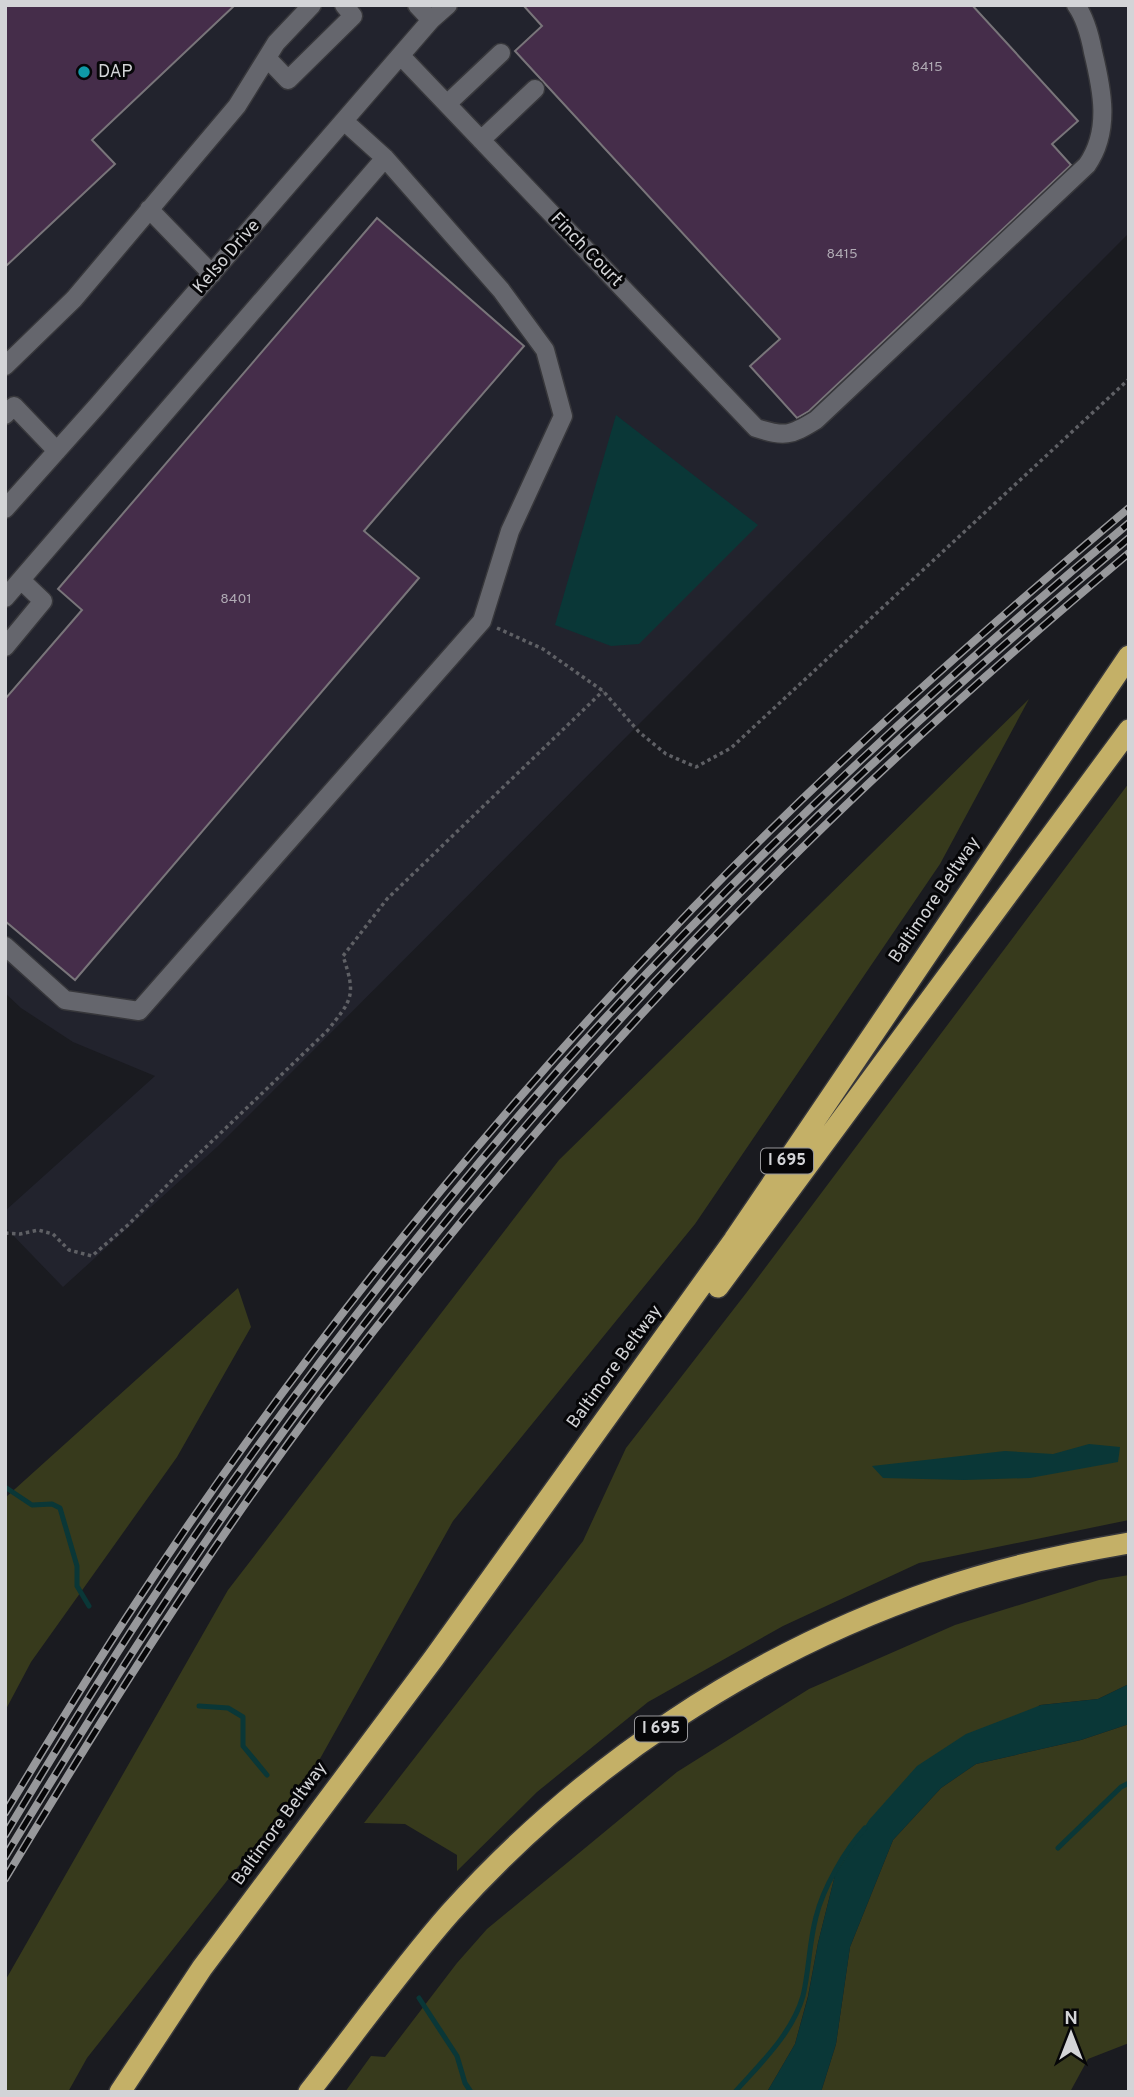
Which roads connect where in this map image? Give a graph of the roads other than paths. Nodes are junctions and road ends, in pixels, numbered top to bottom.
1 (312, 5) edge
2 (344, 5) edge
3 (417, 5) edge
4 (448, 5) edge
5 (1076, 5) edge
6 (432, 20) junction
7 (501, 53) dead end
8 (401, 56) junction
9 (267, 58) junction
10 (535, 89) dead end
11 (447, 104) junction
12 (344, 121) junction
13 (481, 140) junction
14 (385, 158) junction
15 (149, 209) junction
16 (212, 274) junction
17 (5, 366) edge
18 (8, 406) edge
19 (57, 451) junction
20 (5, 509) edge
21 (21, 580) junction
22 (5, 598) edge
23 (5, 647) edge
24 (1129, 656) edge
25 (1129, 730) edge
26 (5, 946) edge
27 (1129, 1543) edge
28 (434, 1658) junction
29 (120, 2092) edge
30 (309, 2092) edge

1 - 9 street
2 - 9 street
3 - 6 street
4 - 6 street, Kelso Drive
5 - 13 street, Finch Court
6 - 8 street, Kelso Drive
7 - 11 street
8 - 11 street, Finch Court
8 - 12 street, Kelso Drive
9 - 15 street
10 - 13 street
11 - 13 street, Finch Court
12 - 14 street
12 - 16 street, Kelso Drive
14 - 21 street
14 - 26 street
15 - 16 street
15 - 17 street
16 - 19 street, Kelso Drive
18 - 19 street
19 - 20 street, Kelso Drive
21 - 22 street
21 - 23 street
24 - 28 highway, Baltimore Beltway / I 695
25 - 28 highway
27 - 30 highway, I 695
28 - 29 highway, Baltimore Beltway / I 695

